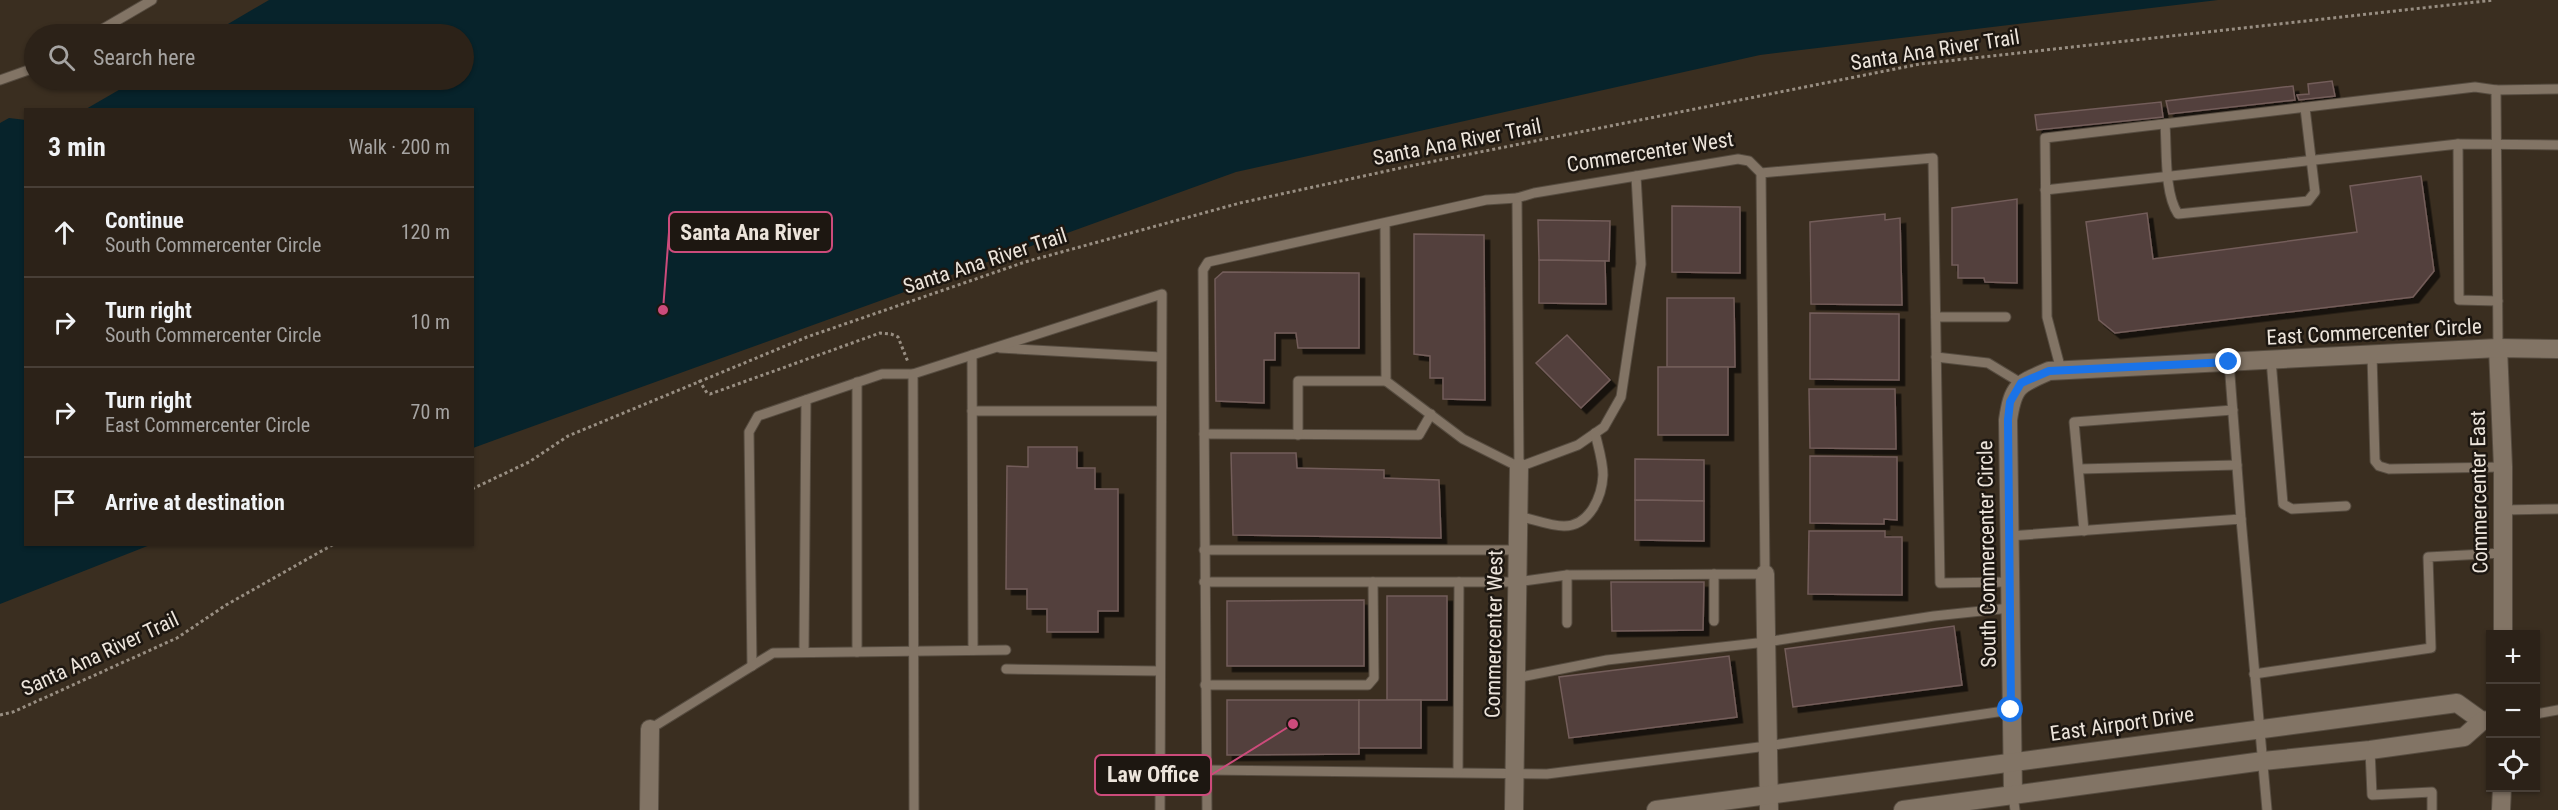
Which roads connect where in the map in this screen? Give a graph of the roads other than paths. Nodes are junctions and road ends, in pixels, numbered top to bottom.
1 (152, 0) edge
2 (111, 24) edge
3 (24, 72) edge
4 (0, 80) edge
5 (2558, 89) edge
6 (2496, 90) junction
7 (2305, 108) junction
8 (2165, 124) junction
9 (2458, 144) junction
10 (2497, 144) junction
11 (2558, 145) edge
12 (2311, 160) junction
13 (1761, 173) junction
14 (1636, 176) junction
15 (2168, 176) junction
16 (2045, 190) junction
17 (1517, 198) junction
18 (1385, 224) junction
19 (2498, 301) junction
20 (1936, 317) junction
21 (2007, 317) dead end
22 (994, 348) junction
23 (2498, 348) junction
24 (2558, 349) edge
25 (972, 355) junction
26 (2372, 355) junction
27 (1161, 357) junction
28 (1936, 357) junction
29 (2271, 360) junction
30 (2229, 362) junction
31 (2055, 371) junction
32 (913, 374) junction
33 (1386, 381) junction
34 (857, 382) junction
35 (2021, 383) junction
36 (806, 400) junction
37 (2233, 410) junction
38 (972, 411) junction
39 (1161, 411) junction
40 (1431, 414) junction
41 (1595, 433) junction
42 (1204, 434) junction
43 (1298, 435) junction
44 (2237, 465) junction
45 (1519, 467) junction
46 (2503, 467) junction
47 (2079, 469) junction
48 (2346, 506) dead end
49 (2558, 509) edge
50 (2503, 510) junction
51 (1518, 516) junction
52 (2241, 519) junction
53 (2084, 531) junction
54 (2009, 536) junction
55 (1204, 550) junction
56 (1518, 550) junction
57 (2503, 553) junction
58 (1567, 574) junction
59 (1714, 574) junction
60 (1765, 574) junction
61 (1204, 582) junction
62 (1373, 582) junction
63 (1459, 582) junction
64 (1517, 582) junction
65 (2009, 582) junction
66 (2010, 608) junction
67 (1714, 621) dead end
68 (1567, 623) dead end
69 (2503, 630) edge
70 (1766, 642) junction
71 (1006, 650) dead end
72 (914, 651) junction
73 (972, 651) junction
74 (804, 652) junction
75 (857, 652) junction
76 (752, 666) junction
77 (1006, 669) dead end
78 (1160, 671) junction
79 (2254, 675) junction
80 (1516, 678) junction
81 (1205, 685) junction
82 (2011, 710) junction
83 (2558, 710) edge
84 (2540, 713) edge
85 (2486, 721) edge
86 (650, 729) joint
87 (2259, 729) junction
88 (1767, 746) junction
89 (2370, 750) junction
90 (2262, 761) junction
91 (2012, 762) junction
92 (1205, 770) junction
93 (1458, 772) junction
94 (1515, 773) junction
95 (2502, 792) edge
96 (2014, 802) edge
97 (1769, 803) edge
98 (649, 810) edge
99 (914, 810) edge
100 (1160, 810) edge
101 (1207, 810) edge
102 (1514, 810) edge
103 (1656, 810) edge
104 (1903, 810) edge
105 (2267, 810) edge
106 (2432, 810) edge
107 (2501, 810) edge

1 - 2 lane
3 - 4 lane
5 - 6 lane
6 - 7 lane
6 - 10 lane
7 - 8 lane
7 - 12 lane
8 - 15 lane
8 - 16 lane
9 - 10 lane
9 - 12 lane
9 - 19 lane
10 - 11 lane
10 - 19 lane
12 - 15 lane
12 - 15 lane
13 - 14 lane, Commercenter West
13 - 20 lane
13 - 60 lane
14 - 17 lane, Commercenter West
14 - 41 lane
15 - 16 lane
16 - 31 lane
17 - 18 lane
17 - 45 lane, Commercenter West
18 - 33 lane
18 - 42 lane
19 - 23 lane
20 - 21 lane
20 - 28 lane
22 - 25 lane
22 - 27 lane
22 - 27 lane
23 - 24 street, East Commercenter Circle
23 - 26 street, East Commercenter Circle
23 - 46 street, Commercenter East
25 - 32 lane
25 - 38 lane
26 - 29 street, East Commercenter Circle
26 - 46 lane
27 - 39 lane
28 - 35 lane
28 - 65 lane
29 - 30 street, East Commercenter Circle
29 - 48 lane
30 - 31 street, East Commercenter Circle
30 - 37 lane
31 - 35 street
32 - 34 lane
32 - 72 lane
33 - 40 lane
33 - 43 lane
34 - 36 lane
34 - 75 lane
35 - 54 street, South Commercenter Circle
36 - 74 lane
36 - 76 lane
37 - 44 lane
37 - 47 lane
38 - 39 lane
38 - 73 lane
39 - 78 lane
40 - 43 lane
40 - 45 lane
41 - 45 lane
41 - 51 lane
42 - 43 lane
42 - 55 lane
44 - 47 lane
44 - 52 lane
45 - 51 street, Commercenter West
46 - 50 street, Commercenter East
47 - 53 lane
49 - 50 lane
50 - 57 street, Commercenter East
51 - 56 street, Commercenter West
52 - 53 lane
52 - 79 lane
53 - 54 lane
54 - 65 street, South Commercenter Circle
55 - 56 lane
55 - 61 lane
56 - 64 street, Commercenter West
57 - 69 street, Commercenter East
57 - 79 lane
58 - 59 lane
58 - 64 lane
58 - 68 lane
59 - 60 lane
59 - 67 lane
60 - 70 street
61 - 62 lane
61 - 81 lane
62 - 63 lane
62 - 81 lane
63 - 64 lane
63 - 93 lane
64 - 80 street, Commercenter West
65 - 66 street, South Commercenter Circle
66 - 70 lane
66 - 82 street, South Commercenter Circle
70 - 80 lane
70 - 88 street
71 - 73 lane
72 - 73 lane
72 - 75 lane
72 - 99 lane
74 - 75 lane
74 - 76 lane
76 - 86 lane
77 - 78 lane
78 - 100 lane
79 - 87 lane
80 - 94 street, Commercenter West
81 - 92 lane
82 - 88 lane
82 - 91 street, South Commercenter Circle
83 - 84 lane
85 - 87 street, East Airport Drive
85 - 89 street, East Airport Drive
86 - 98 street
87 - 90 lane
87 - 91 street, East Airport Drive
88 - 94 lane
88 - 97 street
89 - 90 street, East Airport Drive
89 - 106 lane
90 - 96 street, East Airport Drive
90 - 105 lane
91 - 96 street, South Commercenter Circle
91 - 97 street, East Airport Drive
92 - 93 lane
92 - 101 lane
93 - 94 lane
94 - 102 street, Commercenter West
95 - 107 street
96 - 104 street, East Airport Drive
97 - 103 street, East Airport Drive

